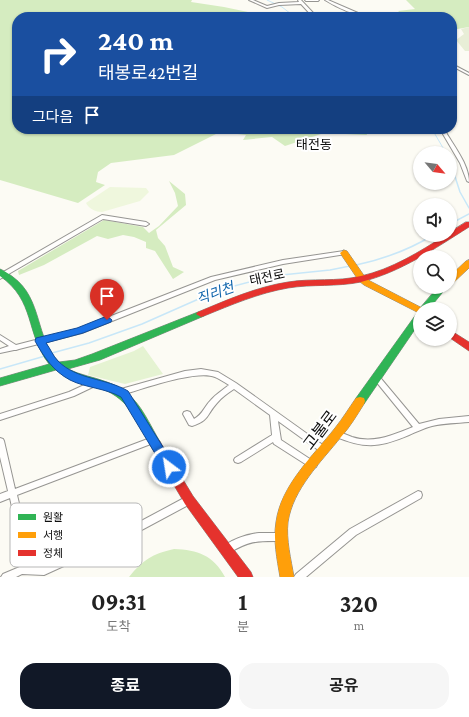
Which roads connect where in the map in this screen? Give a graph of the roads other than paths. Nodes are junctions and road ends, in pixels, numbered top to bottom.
1 (250, 0) edge
2 (306, 0) edge
3 (318, 0) edge
4 (326, 0) edge
5 (300, 1) edge
6 (310, 12) edge
7 (353, 12) edge
8 (457, 68) edge
9 (469, 74) edge
10 (445, 134) edge
11 (469, 181) edge
12 (146, 224) dead end
13 (469, 224) edge
14 (346, 255) joint
15 (467, 267) edge
16 (382, 272) junction
17 (2, 275) edge
18 (457, 275) edge
19 (362, 279) junction
20 (325, 283) junction
21 (385, 292) junction
22 (437, 294) edge
23 (430, 302) edge
24 (413, 306) edge
25 (413, 325) edge
26 (0, 337) edge
27 (457, 338) edge
28 (41, 343) junction
29 (469, 347) edge
30 (16, 348) junction
31 (0, 351) edge
32 (56, 365) junction
33 (376, 377) junction
34 (0, 382) edge
35 (95, 383) junction
36 (234, 385) junction
37 (121, 392) junction
38 (187, 414) dead end
39 (273, 414) junction
40 (0, 416) edge
41 (469, 418) edge
42 (418, 428) junction
43 (337, 434) junction
44 (276, 437) junction
45 (153, 440) junction
46 (0, 441) edge
47 (324, 450) junction
48 (238, 460) dead end
49 (312, 465) junction
50 (13, 493) junction
51 (418, 495) dead end
52 (0, 498) edge
53 (189, 500) junction
54 (15, 503) edge
55 (142, 525) edge
56 (282, 537) junction
57 (226, 550) junction
58 (30, 567) edge
59 (59, 567) edge
60 (31, 571) junction
61 (45, 574) edge
62 (6, 577) edge
63 (246, 577) edge
64 (287, 577) edge
65 (299, 577) edge

1 - 5 street
2 - 3 street
4 - 7 street
5 - 6 street
8 - 9 street
10 - 11 street
12 - 17 street
13 - 16 street, 태전로
14 - 19 street
14 - 28 street
15 - 18 street
16 - 19 street, 태전로
16 - 21 street
17 - 28 street
19 - 20 street, 태전로
19 - 21 street
20 - 21 street
20 - 32 street, 태전로
21 - 24 street
22 - 23 street
25 - 33 street, 고불로
26 - 30 street
27 - 29 street
28 - 30 street
28 - 32 street
30 - 31 street
32 - 34 street, 태전로
32 - 35 street
33 - 42 street
33 - 43 street, 고불로
35 - 37 street
35 - 40 street
36 - 37 street
36 - 38 street
36 - 39 street
37 - 45 street
39 - 44 street
39 - 47 street
41 - 42 street
42 - 43 street
43 - 47 street, 고불로
44 - 48 street
44 - 49 street
45 - 50 street
45 - 53 street
46 - 50 street
47 - 49 street, 고불로
49 - 56 street, 고불로
50 - 52 street
50 - 54 street
51 - 65 street
53 - 55 street
53 - 57 street
56 - 57 street
56 - 64 street, 고불로
57 - 63 street
58 - 60 street
59 - 61 street
60 - 61 street
60 - 62 street

